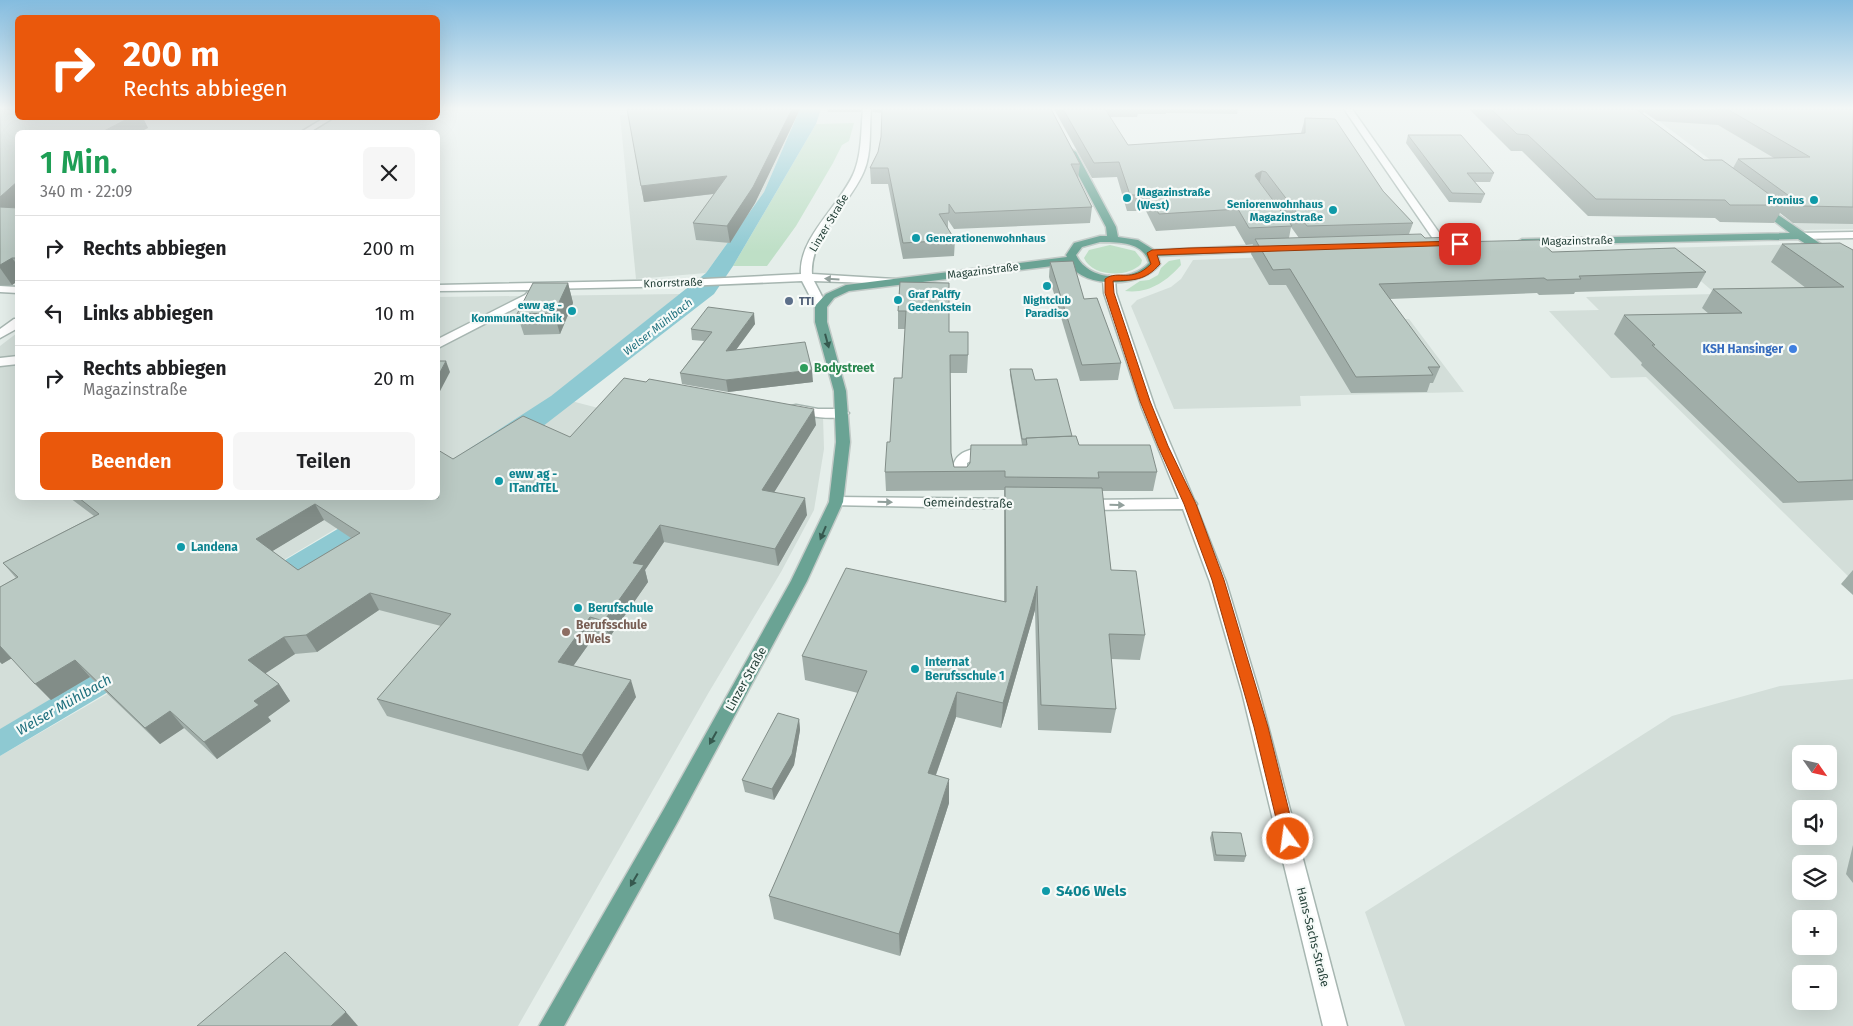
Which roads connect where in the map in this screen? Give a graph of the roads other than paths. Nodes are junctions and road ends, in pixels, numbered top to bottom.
1 (862, 157) edge
2 (1074, 157) edge
3 (1381, 157) edge
4 (1754, 200) edge
5 (1853, 235) edge
6 (1800, 236) junction
7 (1114, 239) junction
8 (1514, 242) edge
9 (1442, 244) edge
10 (1278, 248) edge
11 (1152, 253) junction
12 (1072, 260) junction
13 (1837, 261) junction
14 (1853, 271) edge
15 (806, 277) junction
16 (1109, 279) junction
17 (894, 282) junction
18 (540, 286) junction
19 (440, 288) edge
20 (0, 289) edge
21 (15, 290) edge
22 (821, 306) junction
23 (15, 324) edge
24 (0, 334) edge
25 (440, 343) edge
26 (15, 360) edge
27 (0, 362) edge
28 (780, 406) edge
29 (842, 413) junction
30 (1144, 446) edge
31 (1163, 446) junction
32 (1007, 451) edge
33 (960, 482) edge
34 (836, 502) junction
35 (1040, 504) edge
36 (1069, 504) edge
37 (1190, 504) junction
38 (551, 1026) edge
39 (1335, 1026) edge

1 - 15 street, Linzer Straße
2 - 7 main road
3 - 9 street
4 - 6 main road
5 - 6 street, Magazinstraße
5 - 13 street
6 - 8 main road, Magazinstraße
6 - 13 main road
7 - 11 main road
7 - 12 main road
10 - 11 main road
11 - 16 main road
12 - 16 main road
12 - 17 main road, Magazinstraße
13 - 14 main road
17 -> 15 street, Magazinstraße
15 - 18 street, Knorrstraße
15 - 22 street, Linzer Straße
16 - 31 street, Hans-Sachs-Straße
17 - 22 main road, Magazinstraße
18 - 19 street, Knorrstraße
18 - 25 street
20 - 21 street
22 -> 29 main road, Linzer Straße
23 - 24 street
26 - 27 street
28 - 29 street
29 - 34 main road, Linzer Straße
30 - 31 street
31 - 37 street, Hans-Sachs-Straße
32 - 33 street
34 -> 35 street, Gemeindestraße
34 -> 38 main road, Linzer Straße
36 -> 37 street
37 - 39 street, Hans-Sachs-Straße

